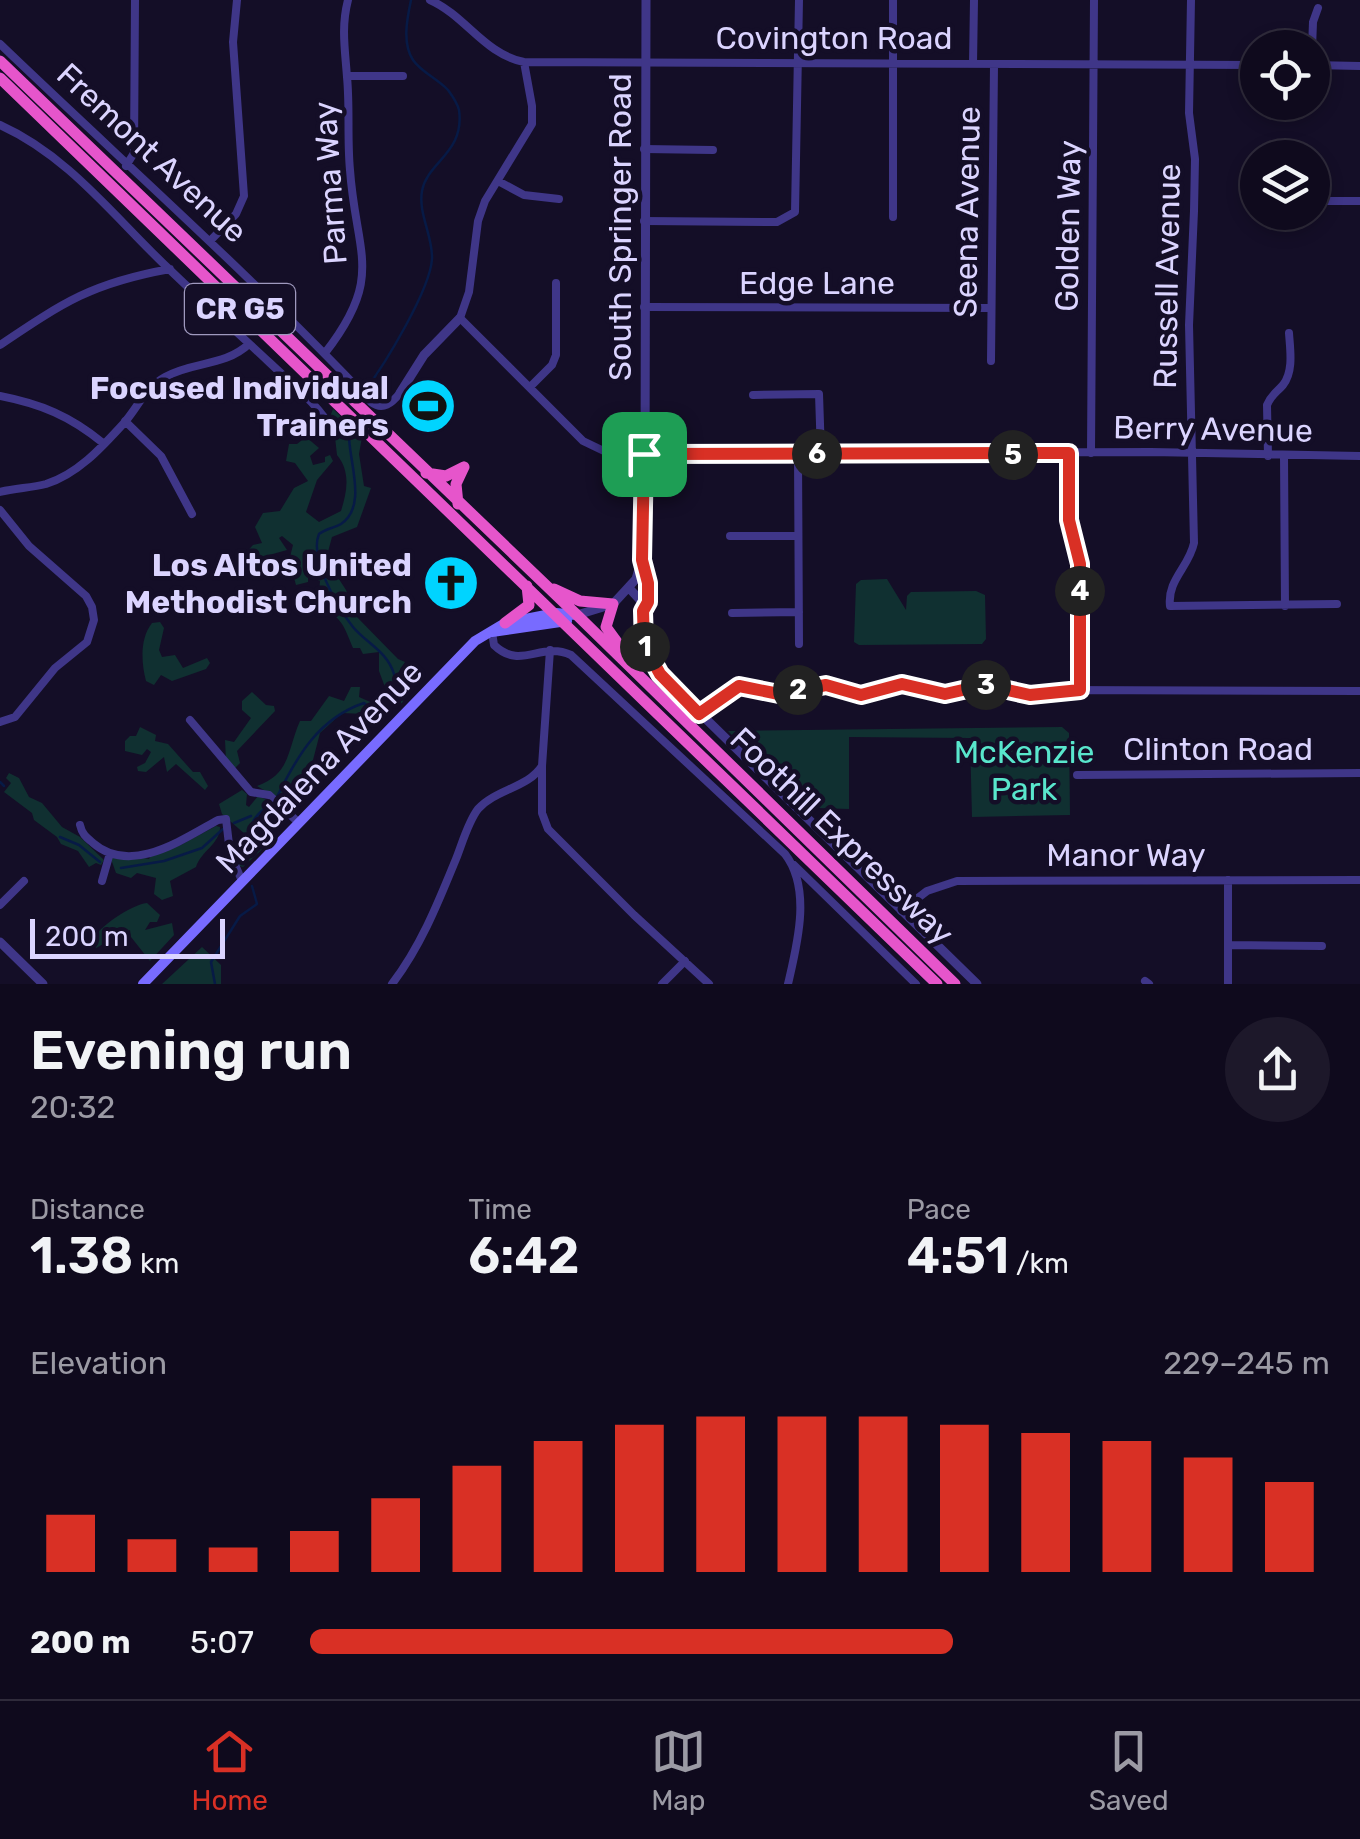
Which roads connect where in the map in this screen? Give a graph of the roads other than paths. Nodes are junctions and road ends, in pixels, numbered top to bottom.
1 (134, 0) edge
2 (237, 0) edge
3 (348, 0) edge
4 (430, 0) edge
5 (454, 0) edge
6 (646, 0) edge
7 (799, 0) edge
8 (893, 0) edge
9 (974, 0) edge
10 (1094, 0) edge
11 (1191, 0) edge
12 (1318, 8) dead end
13 (446, 9) junction
14 (1313, 30) edge
15 (0, 44) edge
16 (0, 61) edge
17 (524, 62) junction
18 (645, 62) junction
19 (894, 62) junction
20 (799, 63) junction
21 (973, 64) junction
22 (1094, 64) junction
23 (994, 65) junction
24 (1190, 65) junction
25 (1240, 65) edge
26 (1330, 66) edge
27 (1360, 66) edge
28 (348, 76) junction
29 (403, 76) dead end
30 (0, 78) edge
31 (0, 125) edge
32 (644, 149) junction
33 (713, 150) dead end
34 (126, 166) junction
35 (498, 180) junction
36 (559, 198) dead end
37 (1330, 201) edge
38 (1360, 201) edge
39 (894, 216) dead end
40 (644, 221) junction
41 (210, 241) junction
42 (170, 270) junction
43 (556, 283) dead end
44 (644, 308) junction
45 (990, 308) junction
46 (460, 318) junction
47 (1289, 332) dead end
48 (249, 344) junction
49 (0, 345) edge
50 (325, 354) junction
51 (991, 360) dead end
52 (530, 388) junction
53 (400, 393) joint
54 (753, 395) dead end
55 (0, 396) edge
56 (126, 421) junction
57 (333, 431) dead end
58 (103, 443) junction
59 (1069, 453) junction
60 (1090, 453) junction
61 (644, 454) junction
62 (657, 454) junction
63 (798, 454) junction
64 (821, 454) junction
65 (1190, 454) junction
66 (1268, 456) junction
67 (1284, 456) junction
68 (1360, 456) edge
69 (425, 472) junction
70 (645, 477) junction
71 (0, 492) edge
72 (458, 504) junction
73 (0, 510) edge
74 (192, 514) dead end
75 (730, 536) dead end
76 (798, 536) junction
77 (642, 560) junction
78 (543, 582) junction
79 (527, 586) junction
80 (629, 588) junction
81 (613, 604) junction
82 (1337, 604) dead end
83 (1284, 606) junction
84 (643, 611) junction
85 (798, 612) junction
86 (732, 613) dead end
87 (577, 616) junction
88 (560, 618) junction
89 (505, 623) junction
90 (492, 632) junction
91 (799, 644) dead end
92 (550, 650) junction
93 (639, 677) junction
94 (1080, 690) junction
95 (1360, 691) edge
96 (699, 714) junction
97 (190, 720) dead end
98 (0, 722) edge
99 (542, 766) junction
100 (1360, 773) edge
101 (1077, 774) dead end
102 (299, 822) junction
103 (80, 824) dead end
104 (110, 854) junction
105 (794, 865) junction
106 (1228, 880) junction
107 (1360, 880) edge
108 (24, 881) dead end
109 (102, 881) dead end
110 (242, 881) junction
111 (0, 905) edge
112 (901, 911) junction
113 (0, 942) edge
114 (1229, 945) junction
115 (1322, 946) dead end
116 (685, 961) junction
117 (43, 984) edge
118 (143, 984) edge
119 (392, 984) edge
120 (662, 984) edge
121 (709, 984) edge
122 (788, 984) edge
123 (916, 984) edge
124 (937, 984) edge
125 (954, 984) edge
126 (977, 984) edge
127 (1228, 984) edge

1 - 34 street
2 - 41 street
3 - 28 street, Parma Way
4 - 13 street, Covington Road
5 - 13 street
6 - 18 street, South Springer Road
7 - 20 street
8 - 19 street
9 - 21 street, Seena Avenue
10 - 22 street, Golden Way
11 - 24 street, Russell Avenue
12 - 14 street
13 - 17 street, Covington Road
15 - 34 street, Fremont Avenue
16 - 69 highway, Foothill Expressway / CR G5
17 - 18 street, Covington Road
17 - 35 street
18 - 20 street, Covington Road
18 - 32 street, South Springer Road
19 - 20 street, Covington Road
19 - 21 street, Covington Road
19 - 39 street
20 - 40 street
21 - 23 street, Covington Road
22 - 23 street, Covington Road
22 - 24 street, Covington Road
22 - 60 street, Golden Way
23 - 45 street, Seena Avenue
24 - 25 street, Covington Road
24 - 65 street, Russell Avenue
26 - 27 street
28 - 29 street
28 - 50 street, Parma Way
30 - 79 highway, Foothill Expressway / CR G5
31 - 42 street
32 - 33 street
32 - 40 street, South Springer Road
34 - 41 street, Fremont Avenue
35 - 36 street
35 - 46 street
37 - 38 street
40 - 44 street, South Springer Road
41 - 50 street, Fremont Avenue
42 - 48 street
42 - 49 street
43 - 52 street
44 - 45 street, Edge Lane
44 - 61 street, South Springer Road
45 - 51 street, Seena Avenue
46 - 52 street, Berry Avenue
46 - 53 street
47 - 66 street
48 - 56 street
48 - 57 street
50 - 53 street, Fremont Avenue
52 - 61 street, Berry Avenue
54 - 64 street
55 - 58 street
56 - 58 street
56 - 74 street
58 - 71 street
59 - 60 street, Berry Avenue
59 - 64 street, Berry Avenue
59 - 94 street
60 - 65 street, Berry Avenue
61 - 62 street, Berry Avenue
61 - 70 street, South Springer Road
62 - 63 street, Berry Avenue
62 - 70 street
63 - 64 street, Berry Avenue
63 - 76 street
65 - 66 street, Berry Avenue
65 - 83 street, Russell Avenue
66 - 67 street, Berry Avenue
67 - 68 street, Berry Avenue
67 - 83 street
69 - 72 highway, Foothill Expressway / CR G5
69 - 72 highway
70 - 77 street, South Springer Road
72 - 78 highway, Foothill Expressway / CR G5
73 - 98 street
75 - 76 street
76 - 85 street
77 - 80 street, South Springer Road
77 - 84 street
78 - 81 highway
78 - 87 highway, Foothill Expressway / CR G5
79 - 88 highway, Foothill Expressway / CR G5
79 - 89 highway
80 - 81 street, South Springer Road
80 - 84 street
81 - 87 street, South Springer Road
81 - 93 highway
82 - 83 street
84 - 96 street
85 - 86 street
85 - 91 street
87 - 88 main road, Magdalena Avenue
87 - 93 highway, Foothill Expressway / CR G5
88 - 89 main road, Magdalena Avenue
88 - 90 main road, Magdalena Avenue
88 - 124 highway, Foothill Expressway / CR G5
89 - 90 main road, Magdalena Avenue
90 - 92 street
90 - 102 main road, Magdalena Avenue
92 - 99 street
92 - 105 street
93 - 125 highway, Foothill Expressway / CR G5
94 - 95 street
94 - 96 street
96 - 112 street
97 - 102 street
99 - 116 street
99 - 119 street
100 - 101 street, Clinton Road
102 - 110 main road, Magdalena Avenue
103 - 104 street
104 - 109 street
104 - 110 street
105 - 122 street
105 - 123 street
106 - 107 street, Manor Way
106 - 112 street, Manor Way
106 - 114 street
108 - 111 street
110 - 118 main road, Magdalena Avenue
112 - 126 street
113 - 117 street
114 - 115 street
114 - 127 street
116 - 120 street
116 - 121 street

